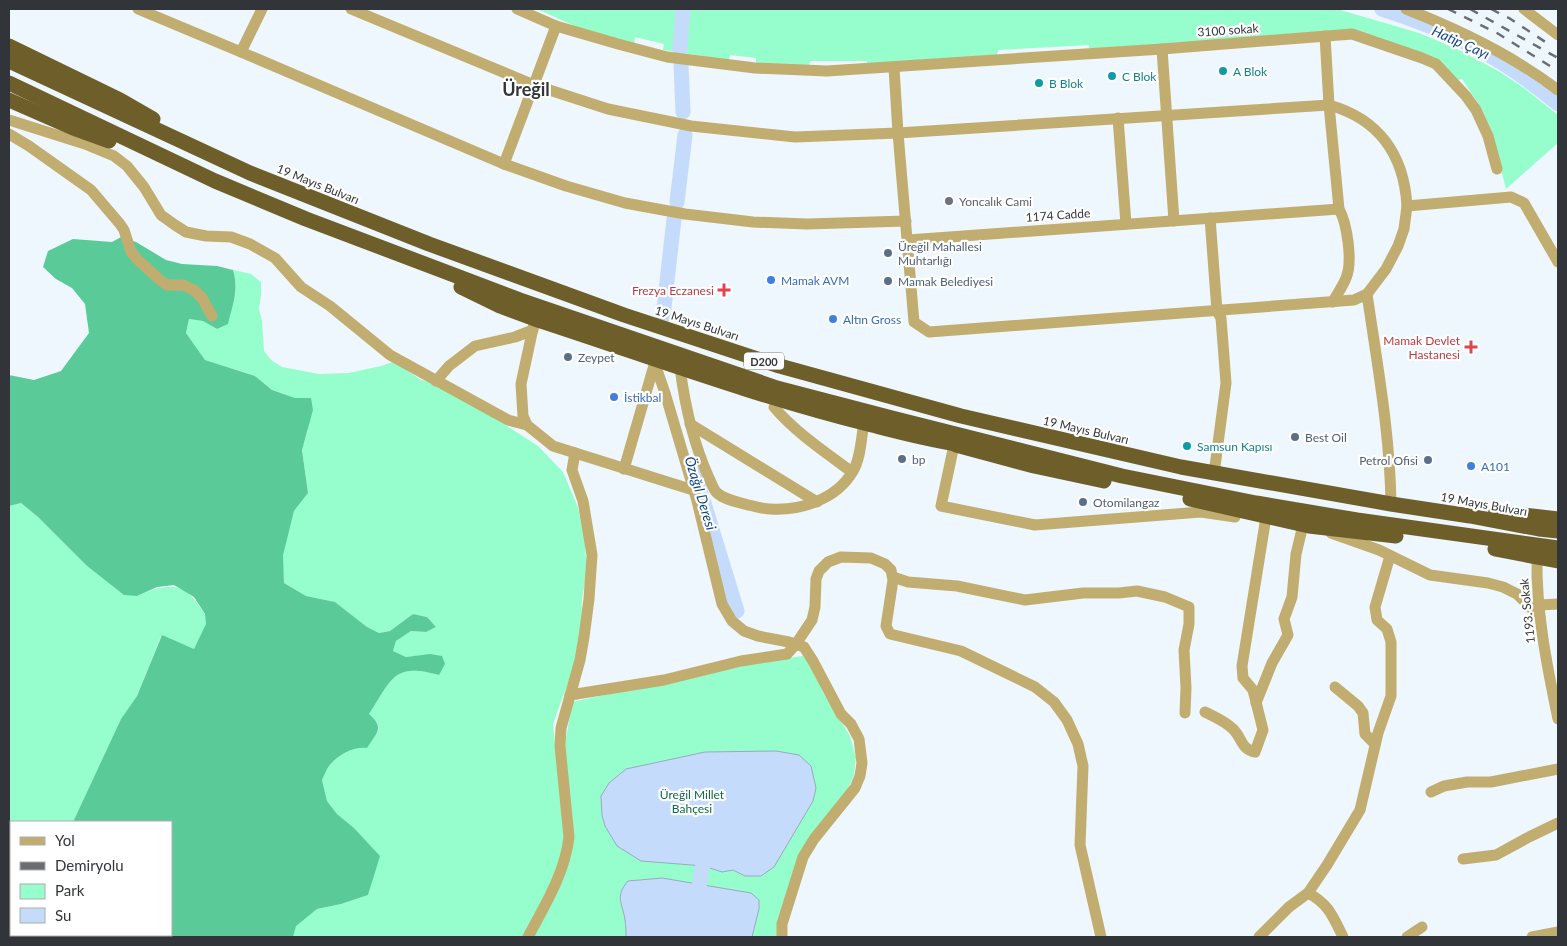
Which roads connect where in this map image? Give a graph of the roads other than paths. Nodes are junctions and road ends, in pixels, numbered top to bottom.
1 (138, 9) edge
2 (262, 9) edge
3 (351, 9) edge
4 (517, 9) edge
5 (1406, 9) edge
6 (1524, 9) edge
7 (556, 26) junction
8 (1558, 34) edge
9 (1325, 36) junction
10 (9, 46) edge
11 (1162, 49) junction
12 (241, 52) junction
13 (9, 61) edge
14 (894, 68) junction
15 (9, 83) edge
16 (534, 85) junction
17 (1558, 90) edge
18 (9, 100) edge
19 (1329, 105) junction
20 (1167, 114) junction
21 (1118, 118) junction
22 (9, 120) edge
23 (898, 133) junction
24 (9, 134) edge
25 (504, 164) junction
26 (1497, 169) dead end
27 (250, 173) junction
28 (215, 181) junction
29 (1407, 206) junction
30 (1339, 209) junction
31 (1210, 218) junction
32 (906, 221) junction
33 (1174, 221) junction
34 (1126, 224) junction
35 (908, 240) junction
36 (416, 261) junction
37 (1558, 262) edge
38 (1367, 294) junction
39 (1333, 302) junction
40 (1218, 311) junction
41 (212, 316) dead end
42 (534, 324) junction
43 (636, 340) junction
44 (616, 346) junction
45 (655, 361) junction
46 (680, 368) junction
47 (436, 381) junction
48 (774, 406) dead end
49 (864, 423) junction
50 (690, 424) junction
51 (527, 425) junction
52 (949, 444) junction
53 (1029, 452) junction
54 (575, 453) junction
55 (624, 469) junction
56 (852, 472) junction
57 (1214, 474) junction
58 (693, 490) junction
59 (817, 502) junction
60 (1391, 504) junction
61 (1470, 516) junction
62 (1235, 517) dead end
63 (1266, 517) junction
64 (1558, 519) edge
65 (1309, 526) junction
66 (1558, 531) edge
67 (1558, 548) edge
68 (1390, 556) junction
69 (1537, 558) junction
70 (1558, 561) edge
71 (892, 577) junction
72 (1558, 604) edge
73 (1539, 605) junction
74 (1540, 617) junction
75 (796, 644) junction
76 (1336, 687) dead end
77 (570, 696) junction
78 (1556, 702) edge
79 (1256, 703) junction
80 (1205, 712) dead end
81 (1185, 713) dead end
82 (1558, 719) edge
83 (1375, 744) junction
84 (1558, 769) edge
85 (1430, 792) dead end
86 (1558, 823) edge
87 (1464, 860) dead end
88 (1308, 893) junction
89 (1422, 927) dead end
90 (1558, 932) edge
91 (528, 937) edge
92 (782, 937) edge
93 (1101, 937) edge
94 (1259, 937) edge
95 (1343, 937) edge
96 (1407, 937) edge
97 (1532, 937) edge

1 - 12 street
2 - 12 street
3 - 16 street
4 - 7 street, 3100 sokak
5 - 17 street
6 - 8 street
7 - 14 street, 3100 sokak
7 - 16 street
9 - 11 street, 3100 sokak
9 - 19 street
9 - 26 street, 3100 sokak
10 - 27 highway
11 - 14 street, 3100 sokak
11 - 20 street
12 - 25 street
13 - 27 highway, 19 Mayıs Bulvarı / D200
14 - 23 street
15 - 28 highway, D200
16 - 23 street
16 - 25 street
18 - 28 highway
19 - 20 street
19 - 29 street
19 - 30 street
20 - 21 street
20 - 33 street
21 - 23 street
21 - 34 street
22 - 47 street
23 - 32 street
24 - 41 street
25 - 32 street
27 - 57 highway, 19 Mayıs Bulvarı / D200
28 - 36 highway, D200
29 - 37 street
29 - 38 street
30 - 31 street, 1174 Cadde
30 - 39 street
31 - 33 street, 1174 Cadde
31 - 40 street
32 - 35 street
33 - 34 street, 1174 Cadde
34 - 35 street, 1174 Cadde
35 - 40 street
36 - 42 highway
36 - 43 highway, D200
38 - 39 street
38 - 60 street
39 - 40 street
40 - 57 street
42 - 44 highway
42 - 47 street
42 - 51 street
43 - 44 highway
43 - 53 highway, D200
44 - 45 highway
45 - 46 highway
45 - 55 street
45 - 58 street
46 - 49 highway
46 - 50 street
47 - 51 street
48 - 56 street
49 - 52 highway
49 - 56 street
50 - 59 street
50 - 59 street
51 - 54 street
52 - 53 highway
52 - 62 street
52 - 63 highway
53 - 67 highway, D200
54 - 55 street
54 - 77 street
55 - 58 street
56 - 59 street
57 - 60 highway, 19 Mayıs Bulvarı / D200
58 - 75 street
60 - 61 highway, 19 Mayıs Bulvarı / D200
61 - 64 highway
61 - 66 highway, 19 Mayıs Bulvarı / D200
63 - 65 highway
63 - 79 street
65 - 68 street
65 - 69 highway
65 - 79 street
68 - 74 street
68 - 83 street
69 - 70 highway
69 - 73 street, 1193. Sokak
71 - 75 street
71 - 81 street
71 - 93 street
72 - 73 street
73 - 74 street, 1193. Sokak
74 - 78 street, 1193. Sokak
75 - 77 street
75 - 92 street
76 - 83 street
77 - 91 street
78 - 82 street, 1193. Sokak
79 - 80 street
83 - 88 street
84 - 85 street
86 - 87 street
88 - 94 street
88 - 95 street
89 - 96 street
90 - 97 street

